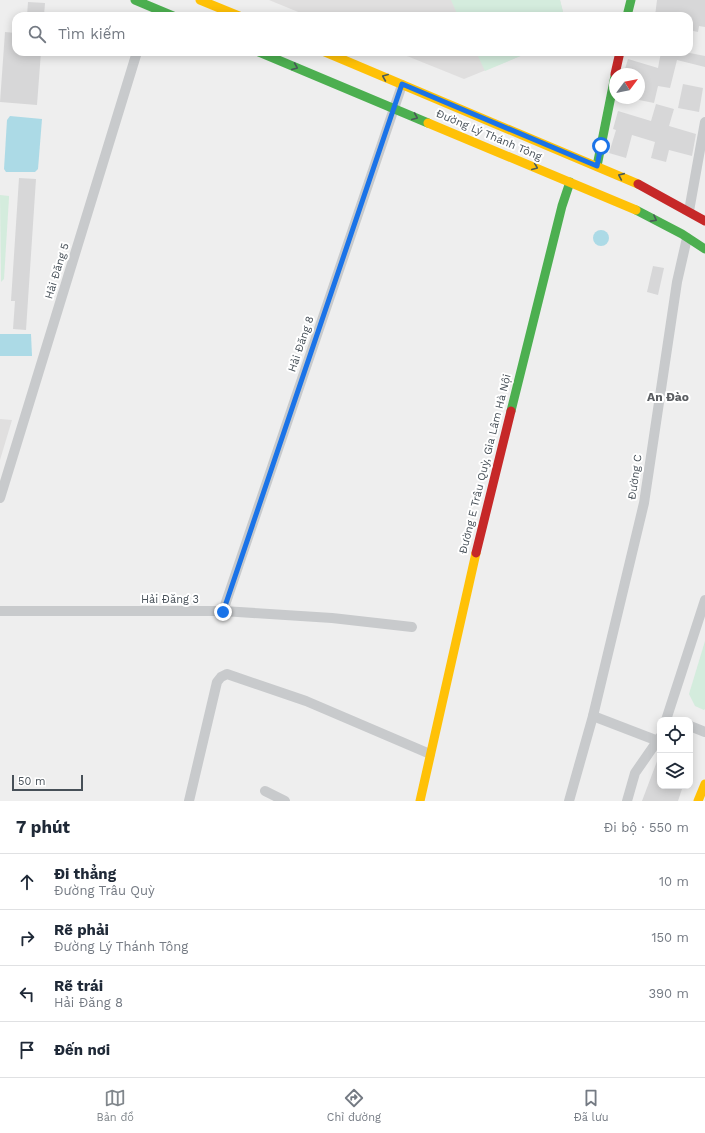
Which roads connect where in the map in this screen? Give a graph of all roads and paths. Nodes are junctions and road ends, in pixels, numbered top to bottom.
1 (135, 0) edge
2 (200, 0) edge
3 (631, 0) edge
4 (150, 12) edge
5 (229, 12) edge
6 (629, 12) edge
7 (136, 56) edge
8 (269, 56) edge
9 (335, 56) edge
10 (619, 56) edge
11 (617, 68) edge
12 (402, 84) junction
13 (609, 104) edge
14 (394, 108) junction
15 (705, 122) edge
16 (597, 166) junction
17 (570, 182) junction
18 (689, 211) junction
19 (705, 221) edge
20 (687, 238) junction
21 (705, 249) edge
22 (0, 498) edge
23 (705, 600) edge
24 (0, 611) edge
25 (223, 612) junction
26 (412, 627) dead end
27 (593, 716) junction
28 (670, 717) edge
29 (693, 727) edge
30 (705, 732) edge
31 (657, 738) edge
32 (657, 742) edge
33 (430, 754) junction
34 (705, 784) edge
35 (265, 791) dead end
36 (189, 801) edge
37 (285, 801) edge
38 (420, 801) edge
39 (569, 801) edge
40 (627, 801) edge
41 (698, 801) edge

1 - 4 main road
2 - 5 main road
3 - 6 main road
7 - 22 street, Hải Đăng 5
8 -> 14 main road, Đường Lý Thánh Tông
12 -> 9 main road, Đường Lý Thánh Tông
10 - 11 main road
12 - 14 street, Hải Đăng 8
12 - 16 main road, Đường Lý Thánh Tông
13 - 16 main road
14 -> 17 main road, Đường Lý Thánh Tông
14 - 25 street, Hải Đăng 8
15 - 18 street
18 -> 16 main road, Đường Lý Thánh Tông
17 -> 20 main road, Đường Lý Thánh Tông
17 - 33 main road, Đường E Trâu Quỳ, Gia Lâm Hà Nội
18 - 19 main road, Đường Lý Thánh Tông
20 - 21 main road, Đường Lý Thánh Tông
20 - 27 street, Đường C
23 - 28 street
24 - 25 street, Hải Đăng 3
25 - 26 street, Hải Đăng 3
27 - 31 street
27 - 39 street, Đường C
29 - 30 street
32 - 40 street
33 - 36 street
33 - 38 main road, Đường E Trâu Quỳ, Gia Lâm Hà Nội
34 - 41 main road
35 - 37 street

